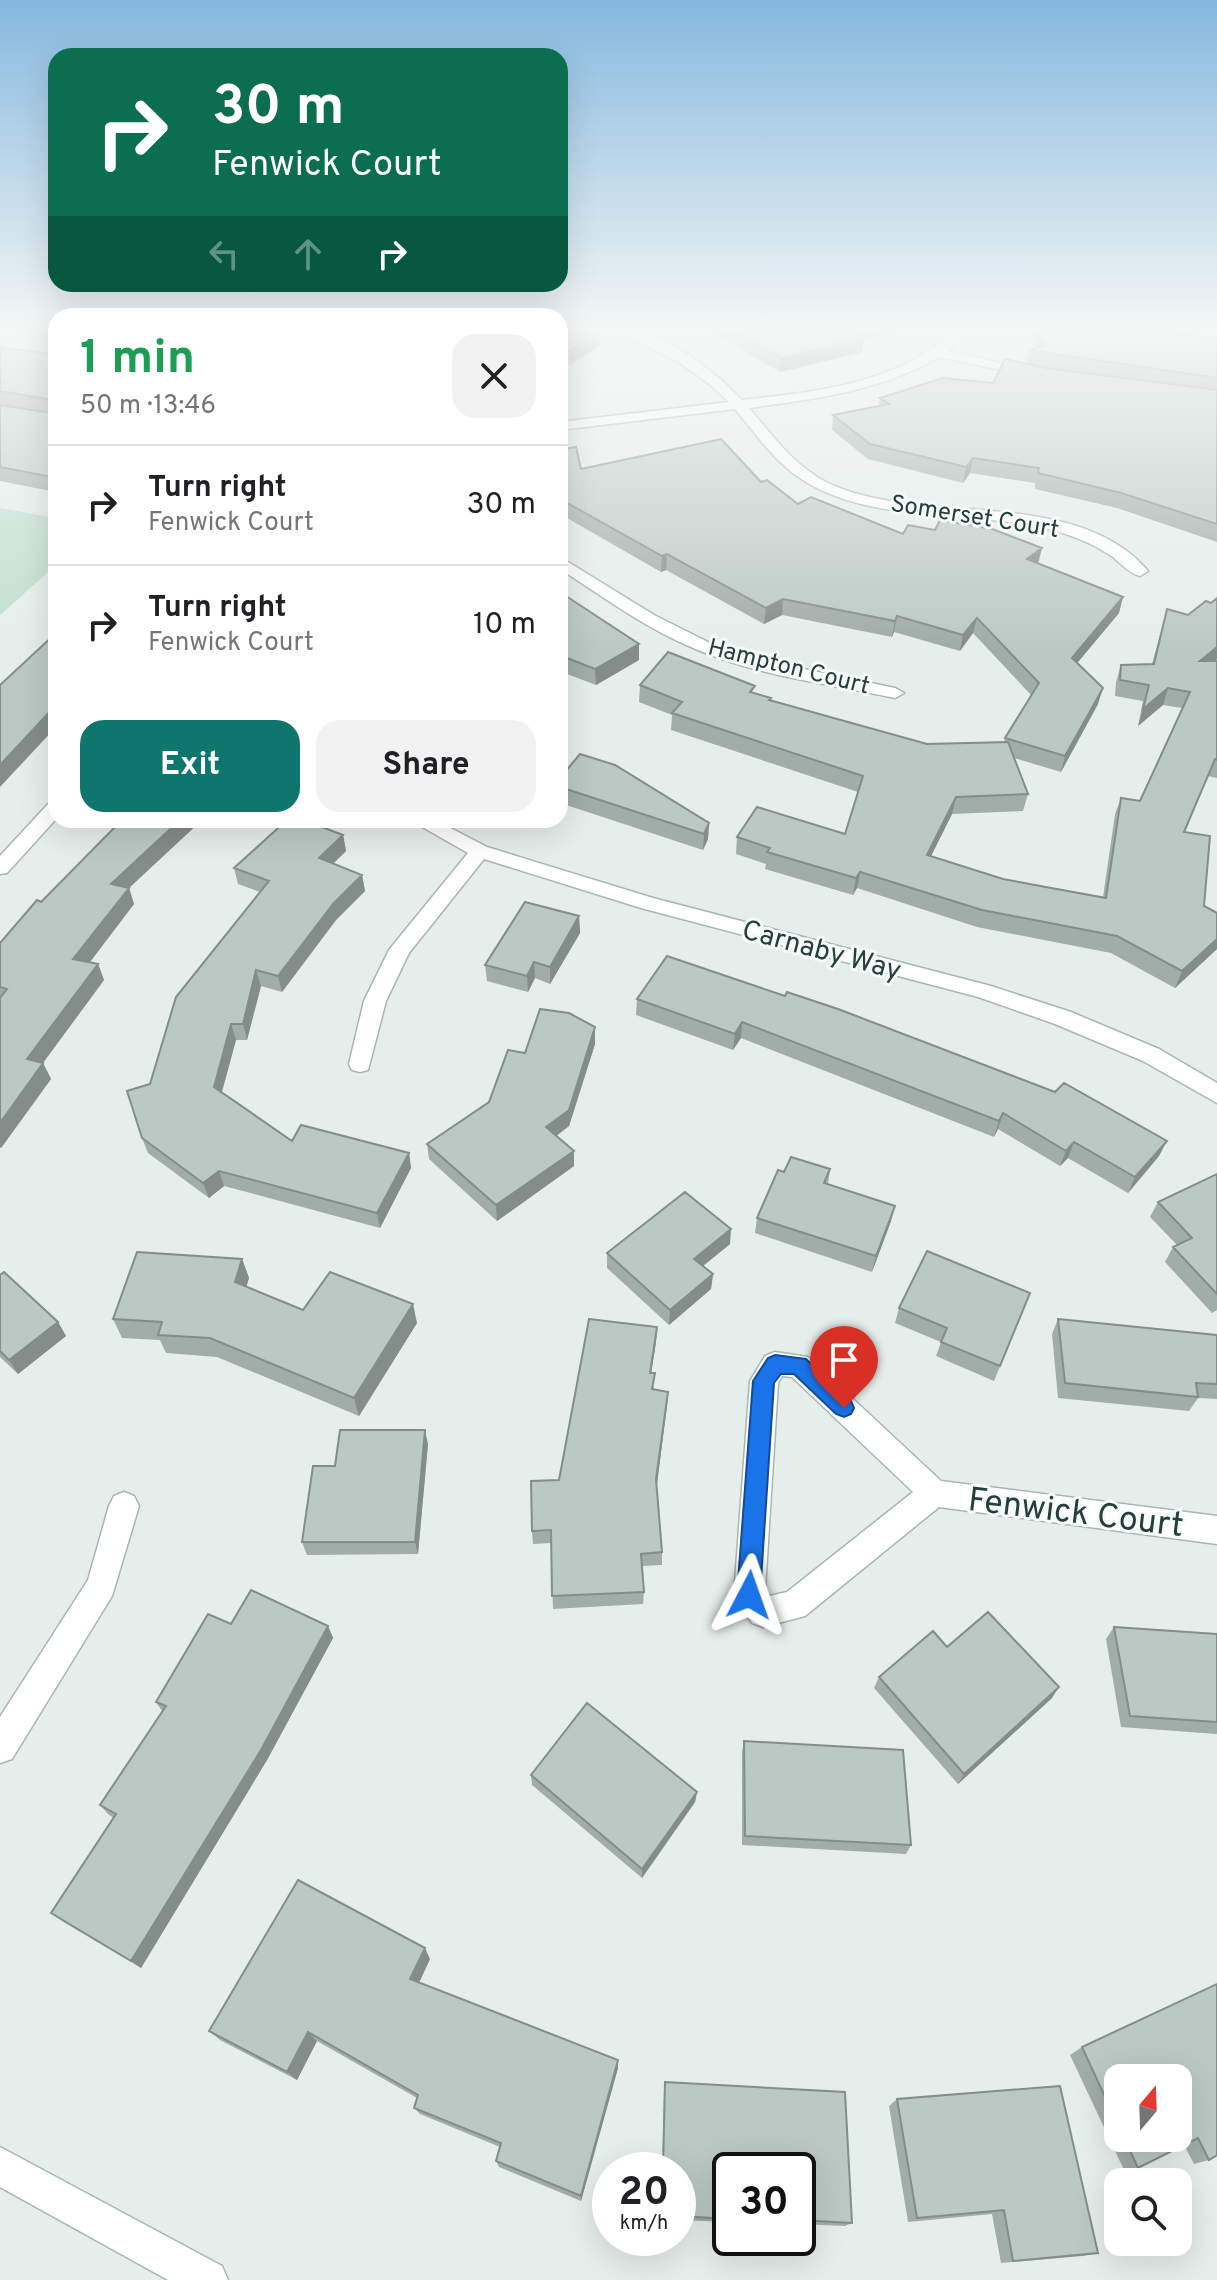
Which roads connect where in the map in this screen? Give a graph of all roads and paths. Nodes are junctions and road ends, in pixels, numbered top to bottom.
1 (759, 432) edge
2 (568, 567) edge
3 (1140, 571) dead end
4 (895, 693) dead end
5 (48, 816) edge
6 (435, 828) edge
7 (480, 851) junction
8 (0, 868) edge
9 (360, 1064) dead end
10 (1217, 1094) edge
11 (934, 1493) junction
12 (124, 1506) dead end
13 (1217, 1530) edge
14 (0, 1747) edge
15 (0, 2166) edge
16 (208, 2280) edge

1 - 3 street, Somerset Court
2 - 4 street, Hampton Court
5 - 8 street
6 - 7 street, Carnaby Way
7 - 9 street
7 - 10 street, Carnaby Way
11 - 11 street, Fenwick Court
11 - 13 street, Fenwick Court
12 - 14 street
15 - 16 street

